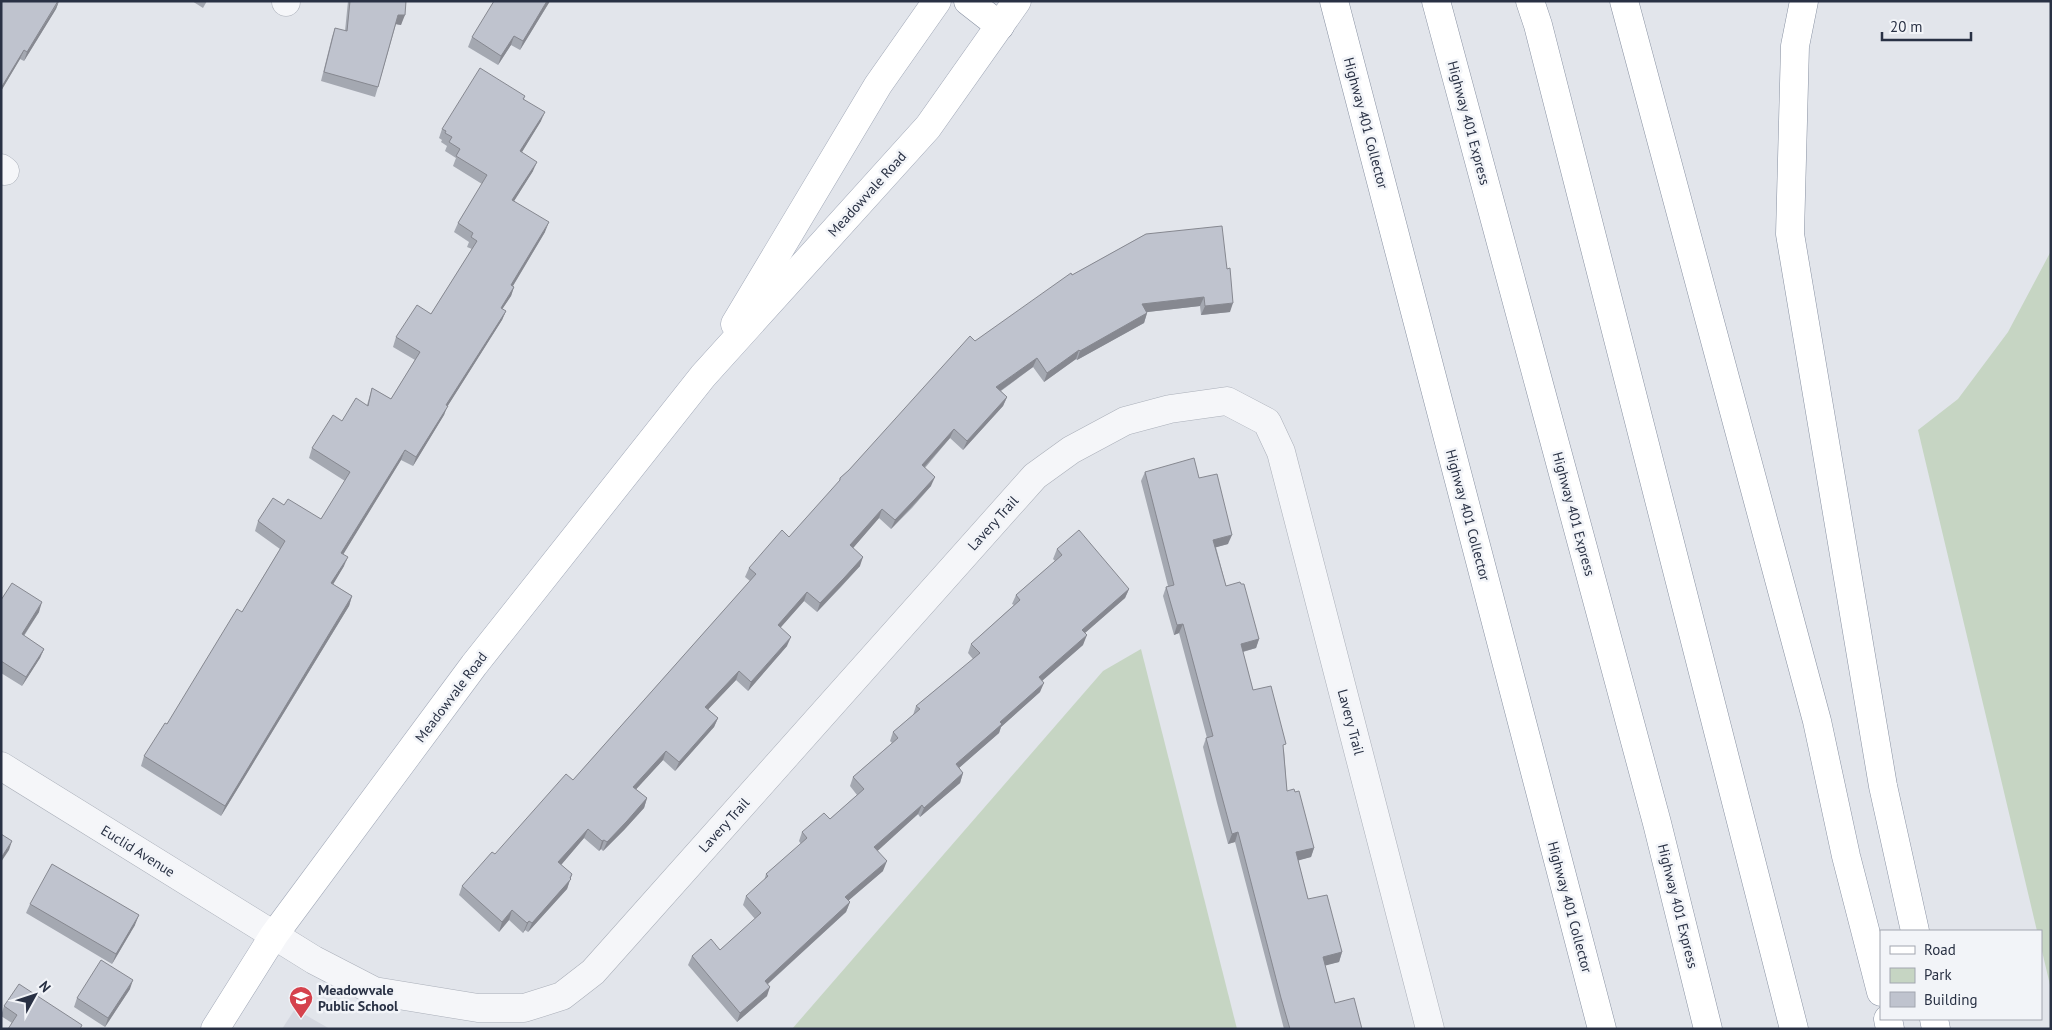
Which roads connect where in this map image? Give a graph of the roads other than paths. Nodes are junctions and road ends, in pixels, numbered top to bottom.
1 (937, 1) edge
2 (968, 1) edge
3 (1017, 1) edge
4 (1334, 1) edge
5 (1436, 1) edge
6 (1530, 1) edge
7 (1624, 1) edge
8 (1804, 1) edge
9 (1000, 26) junction
10 (703, 376) junction
11 (1, 766) edge
12 (1915, 930) edge
13 (274, 935) junction
14 (1880, 988) edge
15 (215, 1029) edge
16 (1430, 1029) edge
17 (1602, 1029) edge
18 (1708, 1029) edge
19 (1794, 1029) edge

1 - 10 main road, Meadowvale Road
2 - 9 main road
3 - 9 main road, Meadowvale Road
4 - 17 main road, Highway 401 Collector
5 - 18 main road, Highway 401 Express
6 - 19 main road
7 - 14 main road
8 - 12 main road
9 - 10 main road, Meadowvale Road
10 - 13 main road, Meadowvale Road
11 - 13 street, Euclid Avenue
13 - 15 main road, Meadowvale Road
13 - 16 street, Lavery Trail

